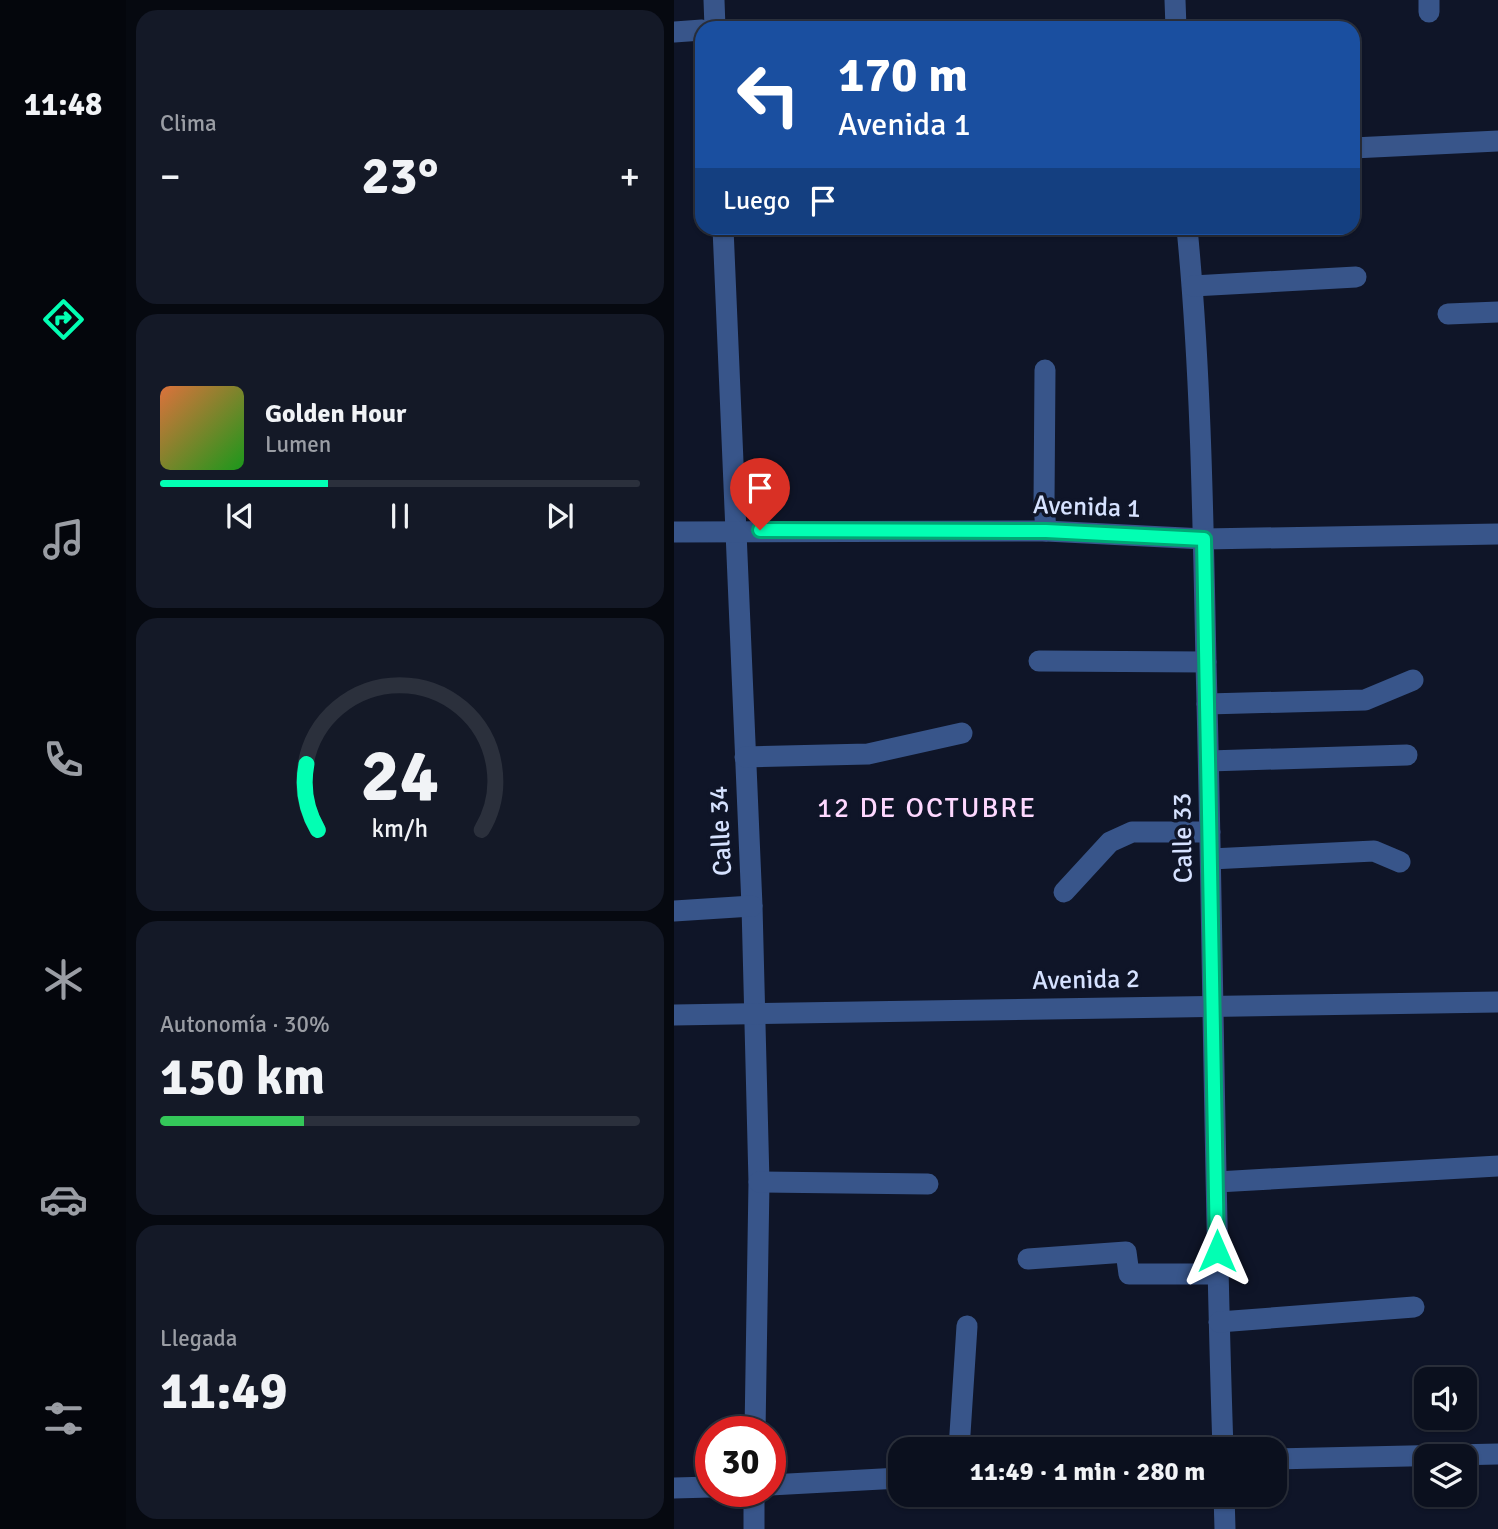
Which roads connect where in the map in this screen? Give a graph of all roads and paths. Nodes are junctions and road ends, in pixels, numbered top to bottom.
1 (714, 0) edge
2 (1175, 0) edge
3 (715, 21) edge
4 (1176, 21) edge
5 (695, 30) edge
6 (674, 32) edge
7 (1498, 141) edge
8 (1360, 148) edge
9 (723, 235) edge
10 (1188, 235) edge
11 (1356, 277) dead end
12 (1193, 286) junction
13 (1498, 312) edge
14 (1448, 314) dead end
15 (1045, 370) dead end
16 (734, 530) junction
17 (1046, 531) junction
18 (674, 532) edge
19 (1498, 534) edge
20 (1204, 539) junction
21 (1039, 661) dead end
22 (1206, 662) junction
23 (1412, 680) dead end
24 (1207, 704) junction
25 (962, 733) dead end
26 (1407, 755) dead end
27 (745, 757) junction
28 (1209, 761) junction
29 (1211, 832) junction
30 (1211, 859) junction
31 (1400, 862) dead end
32 (1064, 892) dead end
33 (752, 906) junction
34 (674, 911) edge
35 (1498, 1002) edge
36 (1213, 1005) junction
37 (755, 1012) junction
38 (674, 1015) edge
39 (1498, 1166) edge
40 (759, 1182) junction
41 (1217, 1182) junction
42 (928, 1184) dead end
43 (1028, 1259) dead end
44 (1217, 1274) junction
45 (1414, 1307) dead end
46 (1219, 1322) junction
47 (967, 1326) dead end
48 (755, 1416) edge
49 (960, 1437) edge
50 (1223, 1437) edge
51 (1498, 1454) edge
52 (1287, 1459) edge
53 (888, 1479) edge
54 (786, 1484) edge
55 (695, 1487) edge
56 (674, 1488) edge
57 (754, 1507) edge
58 (1224, 1507) edge
59 (754, 1529) edge
60 (1225, 1529) edge

1 - 3 street
2 - 4 street
5 - 6 street
7 - 8 street
9 - 16 street, Calle 34
10 - 12 street, Calle 33
11 - 12 street
12 - 20 street, Calle 33
13 - 14 street
15 - 17 street
16 - 17 street, Avenida 1
16 - 18 street, Avenida 1
16 - 27 street, Calle 34
17 - 20 street, Avenida 1
19 - 20 street, Avenida 1
20 - 22 street, Calle 33
21 - 22 street
22 - 24 street, Calle 33
23 - 24 street
24 - 28 street, Calle 33
25 - 27 street
26 - 28 street
27 - 33 street, Calle 34
28 - 29 street, Calle 33
29 - 30 street, Calle 33
29 - 32 street
30 - 31 street
30 - 36 street, Calle 33
33 - 34 street
33 - 37 street, Calle 34
35 - 36 street, Avenida 2
36 - 37 street, Avenida 2
36 - 41 street, Calle 33
37 - 38 street, Avenida 2
37 - 40 street, Calle 34
39 - 41 street
40 - 42 street
40 - 48 street, Calle 34
41 - 44 street, Calle 33
43 - 44 street
44 - 46 street, Calle 33
45 - 46 street
46 - 50 street, Calle 33
47 - 49 street
51 - 52 street
53 - 54 street
55 - 56 street
57 - 59 street
58 - 60 street

